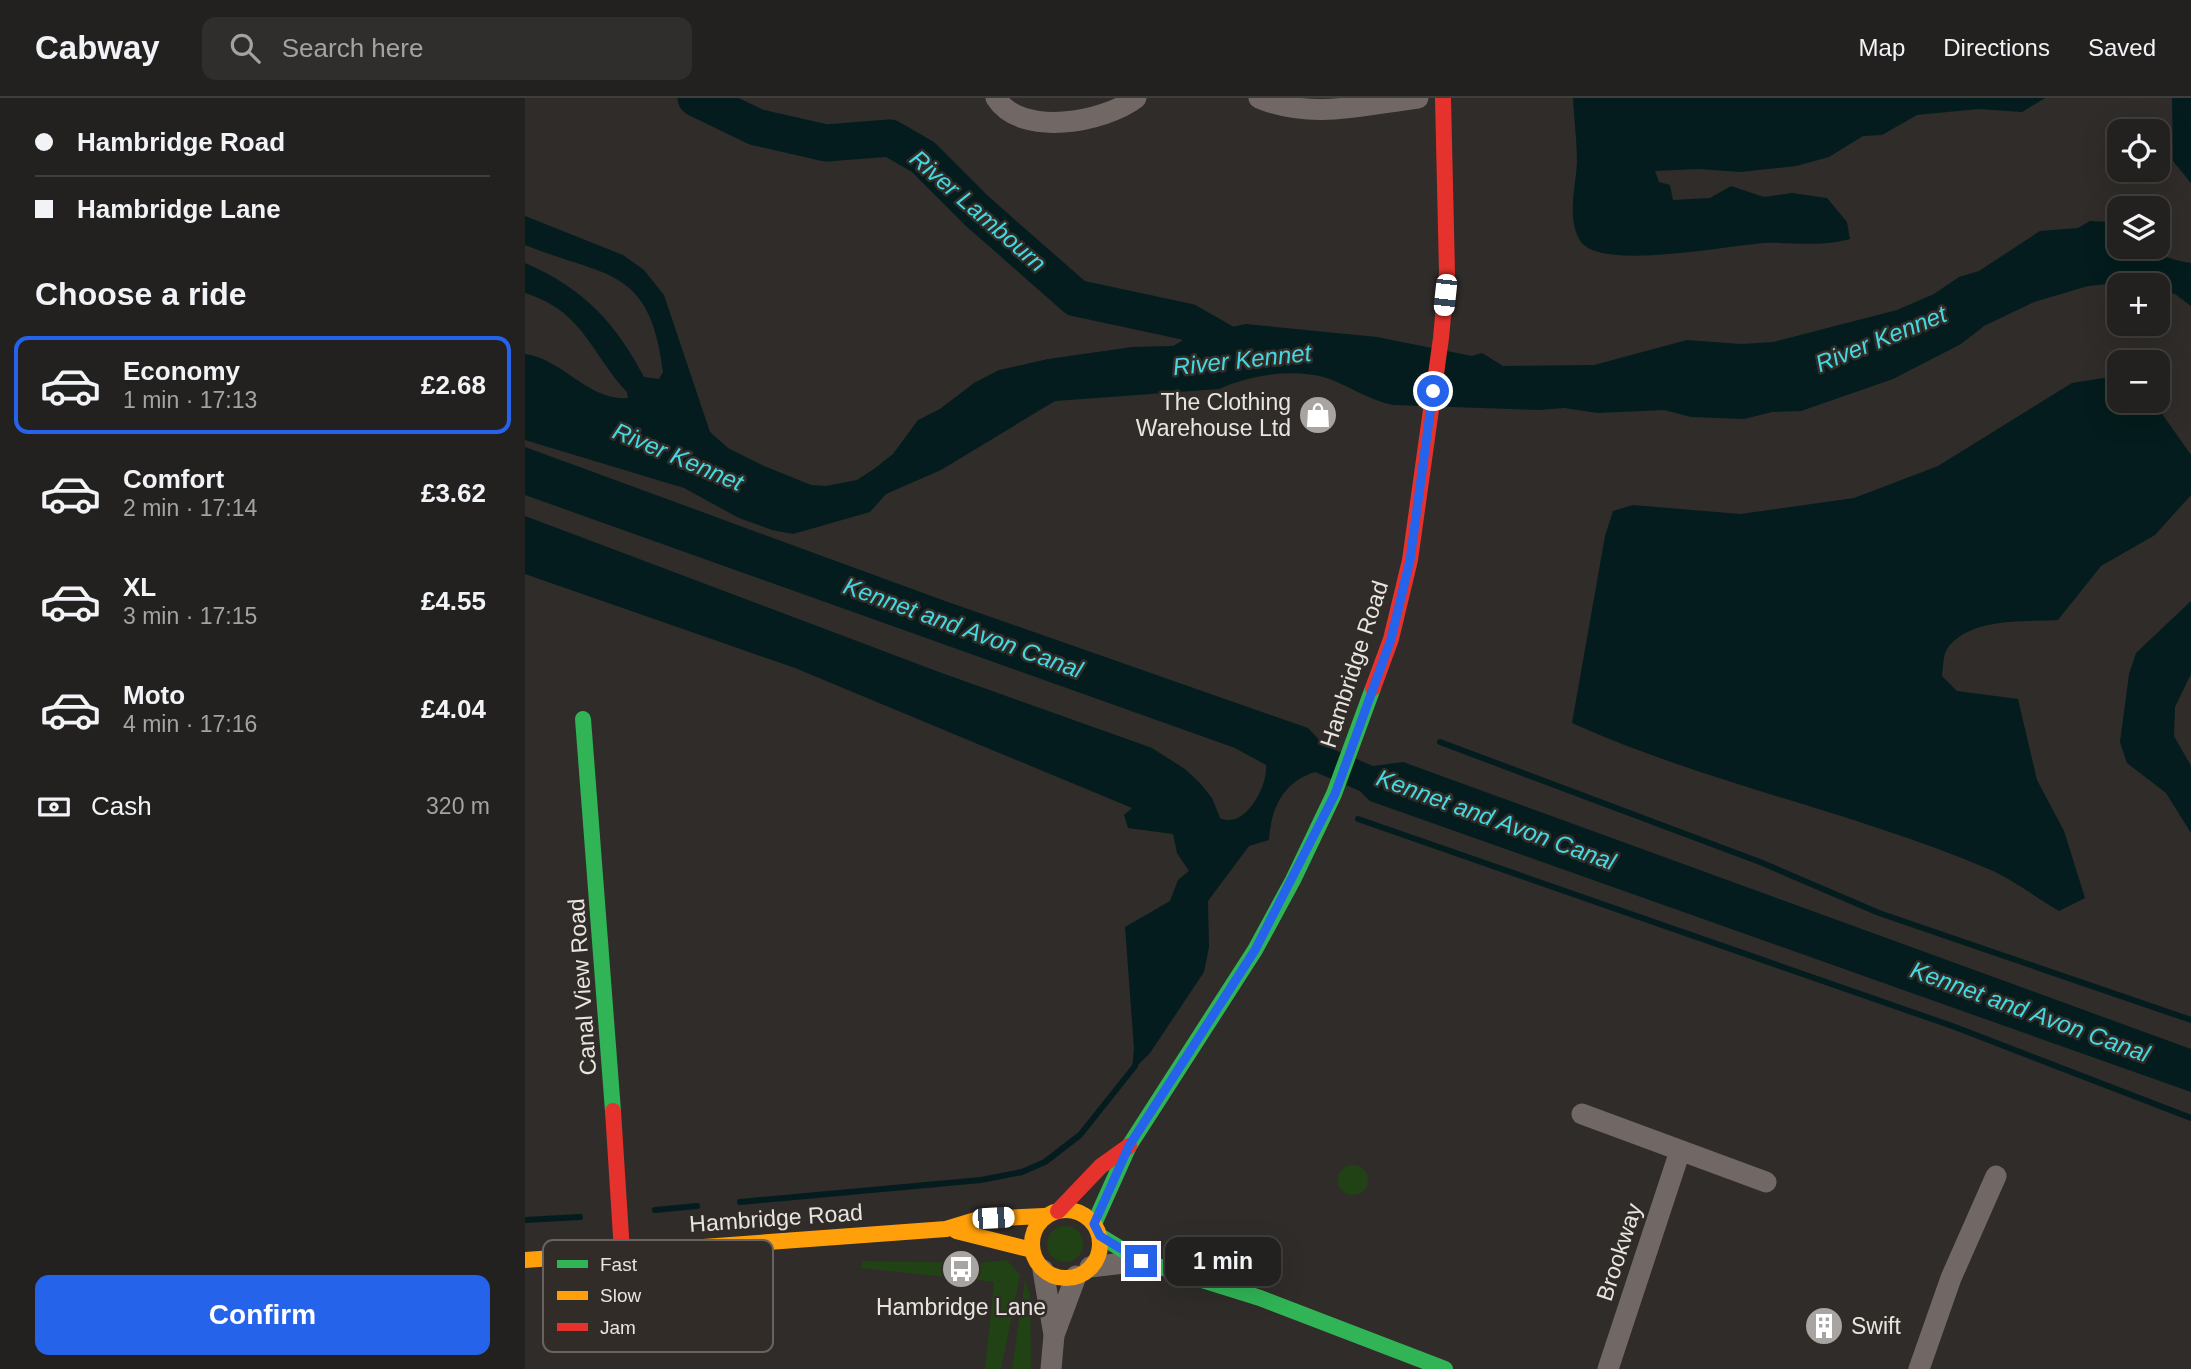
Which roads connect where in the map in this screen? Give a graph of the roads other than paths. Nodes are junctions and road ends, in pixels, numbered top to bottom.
1 (1136, 98) edge
2 (1259, 98) edge
3 (1417, 98) edge
4 (1443, 98) edge
5 (995, 107) edge
6 (583, 719) dead end
7 (1582, 1114) dead end
8 (1129, 1146) junction
9 (1680, 1151) junction
10 (1996, 1176) dead end
11 (1766, 1182) dead end
12 (1051, 1214) junction
13 (946, 1229) junction
14 (1097, 1230) junction
15 (621, 1240) edge
16 (773, 1241) edge
17 (1032, 1250) junction
18 (543, 1259) edge
19 (525, 1260) edge
20 (1141, 1261) junction
21 (1044, 1270) junction
22 (1083, 1271) junction
23 (1054, 1335) junction
24 (1051, 1369) edge
25 (1445, 1369) edge
26 (1608, 1369) edge
27 (1919, 1369) edge

1 - 5 street
2 - 3 street
4 - 8 main road, Hambridge Road
6 - 15 main road, Canal View Road
7 - 9 street
8 - 12 main road, Hambridge Road
8 - 14 main road, Hambridge Road
9 - 11 street
9 - 26 street, Brookway
10 - 27 street
12 - 13 main road, Hambridge Road
12 - 14 main road
12 - 17 main road
13 - 16 main road, Hambridge Road
13 - 17 main road, Hambridge Road
14 - 20 main road
14 - 22 main road
17 - 21 main road
18 - 19 main road, Hambridge Road
20 - 22 street
20 - 25 main road
21 - 22 main road
21 - 23 street
22 - 23 street
23 - 24 street

